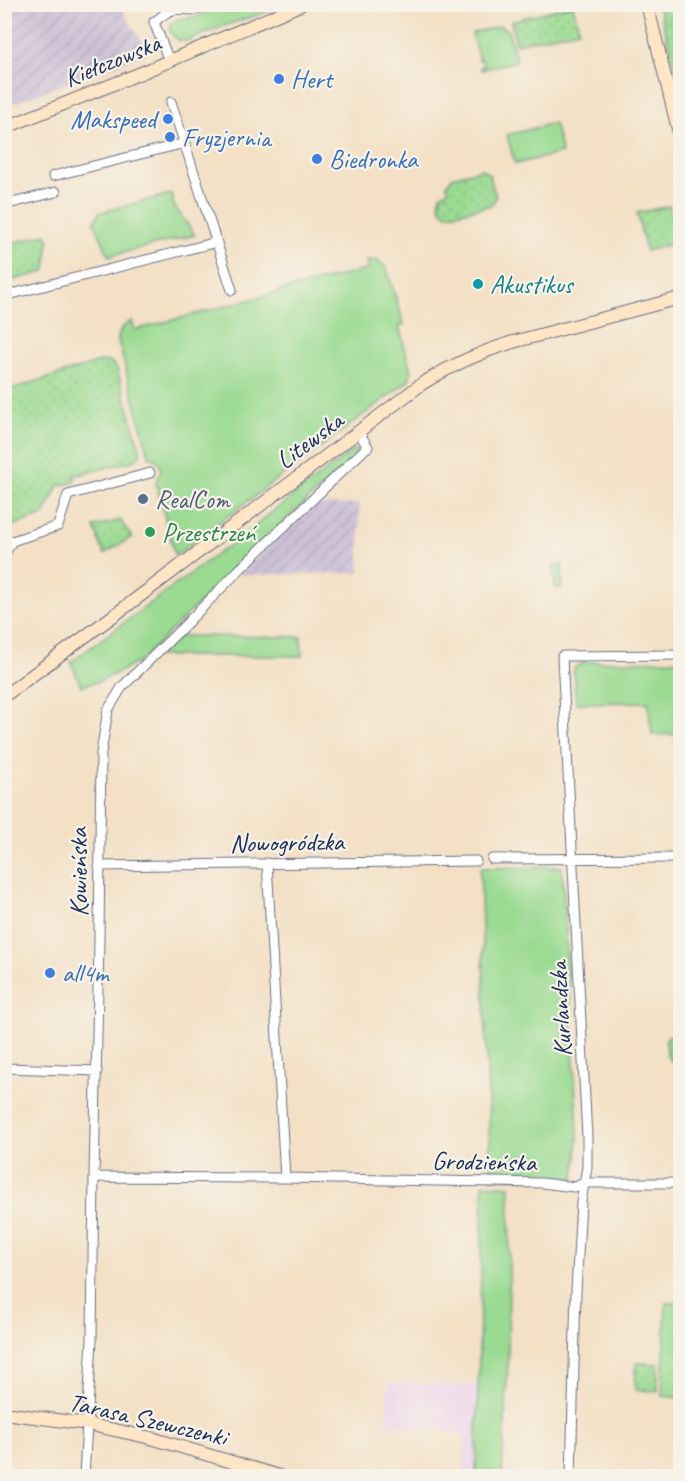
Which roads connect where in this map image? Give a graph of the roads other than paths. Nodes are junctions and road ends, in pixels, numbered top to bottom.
1 (207, 4) edge
2 (302, 4) edge
3 (647, 4) edge
4 (169, 61) junction
5 (171, 102) dead end
6 (4, 128) edge
7 (681, 137) edge
8 (185, 143) junction
9 (53, 176) dead end
10 (56, 192) dead end
11 (4, 206) edge
12 (216, 242) junction
13 (232, 290) dead end
14 (4, 296) edge
15 (681, 298) edge
16 (358, 431) junction
17 (150, 473) dead end
18 (4, 555) edge
19 (681, 655) edge
20 (4, 696) edge
21 (572, 858) junction
22 (681, 858) edge
23 (492, 859) dead end
24 (476, 861) dead end
25 (267, 863) junction
26 (99, 866) junction
27 (4, 1068) edge
28 (97, 1071) junction
29 (94, 1177) junction
30 (285, 1178) junction
31 (585, 1182) junction
32 (681, 1183) edge
33 (4, 1413) edge
34 (87, 1424) junction
35 (84, 1476) edge
36 (279, 1476) edge
37 (571, 1476) edge

1 - 4 street
2 - 4 street, Kiełczowska
3 - 7 street
4 - 6 street, Kiełczowska
5 - 8 street
8 - 9 street
8 - 12 street
10 - 11 street
12 - 13 street
12 - 14 street
15 - 16 street, Litewska
16 - 20 street, Litewska
16 - 26 street, Kowieńska
17 - 18 street
19 - 21 street, Kurlandzka
21 - 22 street
21 - 23 street
21 - 31 street, Kurlandzka
24 - 25 street, Nowogródzka
25 - 26 street, Nowogródzka
25 - 30 street
26 - 28 street, Kowieńska
27 - 28 street
28 - 29 street, Kowieńska
29 - 30 street, Grodzieńska
29 - 34 street, Kowieńska
30 - 31 street, Grodzieńska
31 - 32 street, Grodzieńska
31 - 37 street, Kurlandzka
33 - 34 street, Tarasa Szewczenki
34 - 35 street, Kowieńska
34 - 36 street, Tarasa Szewczenki

